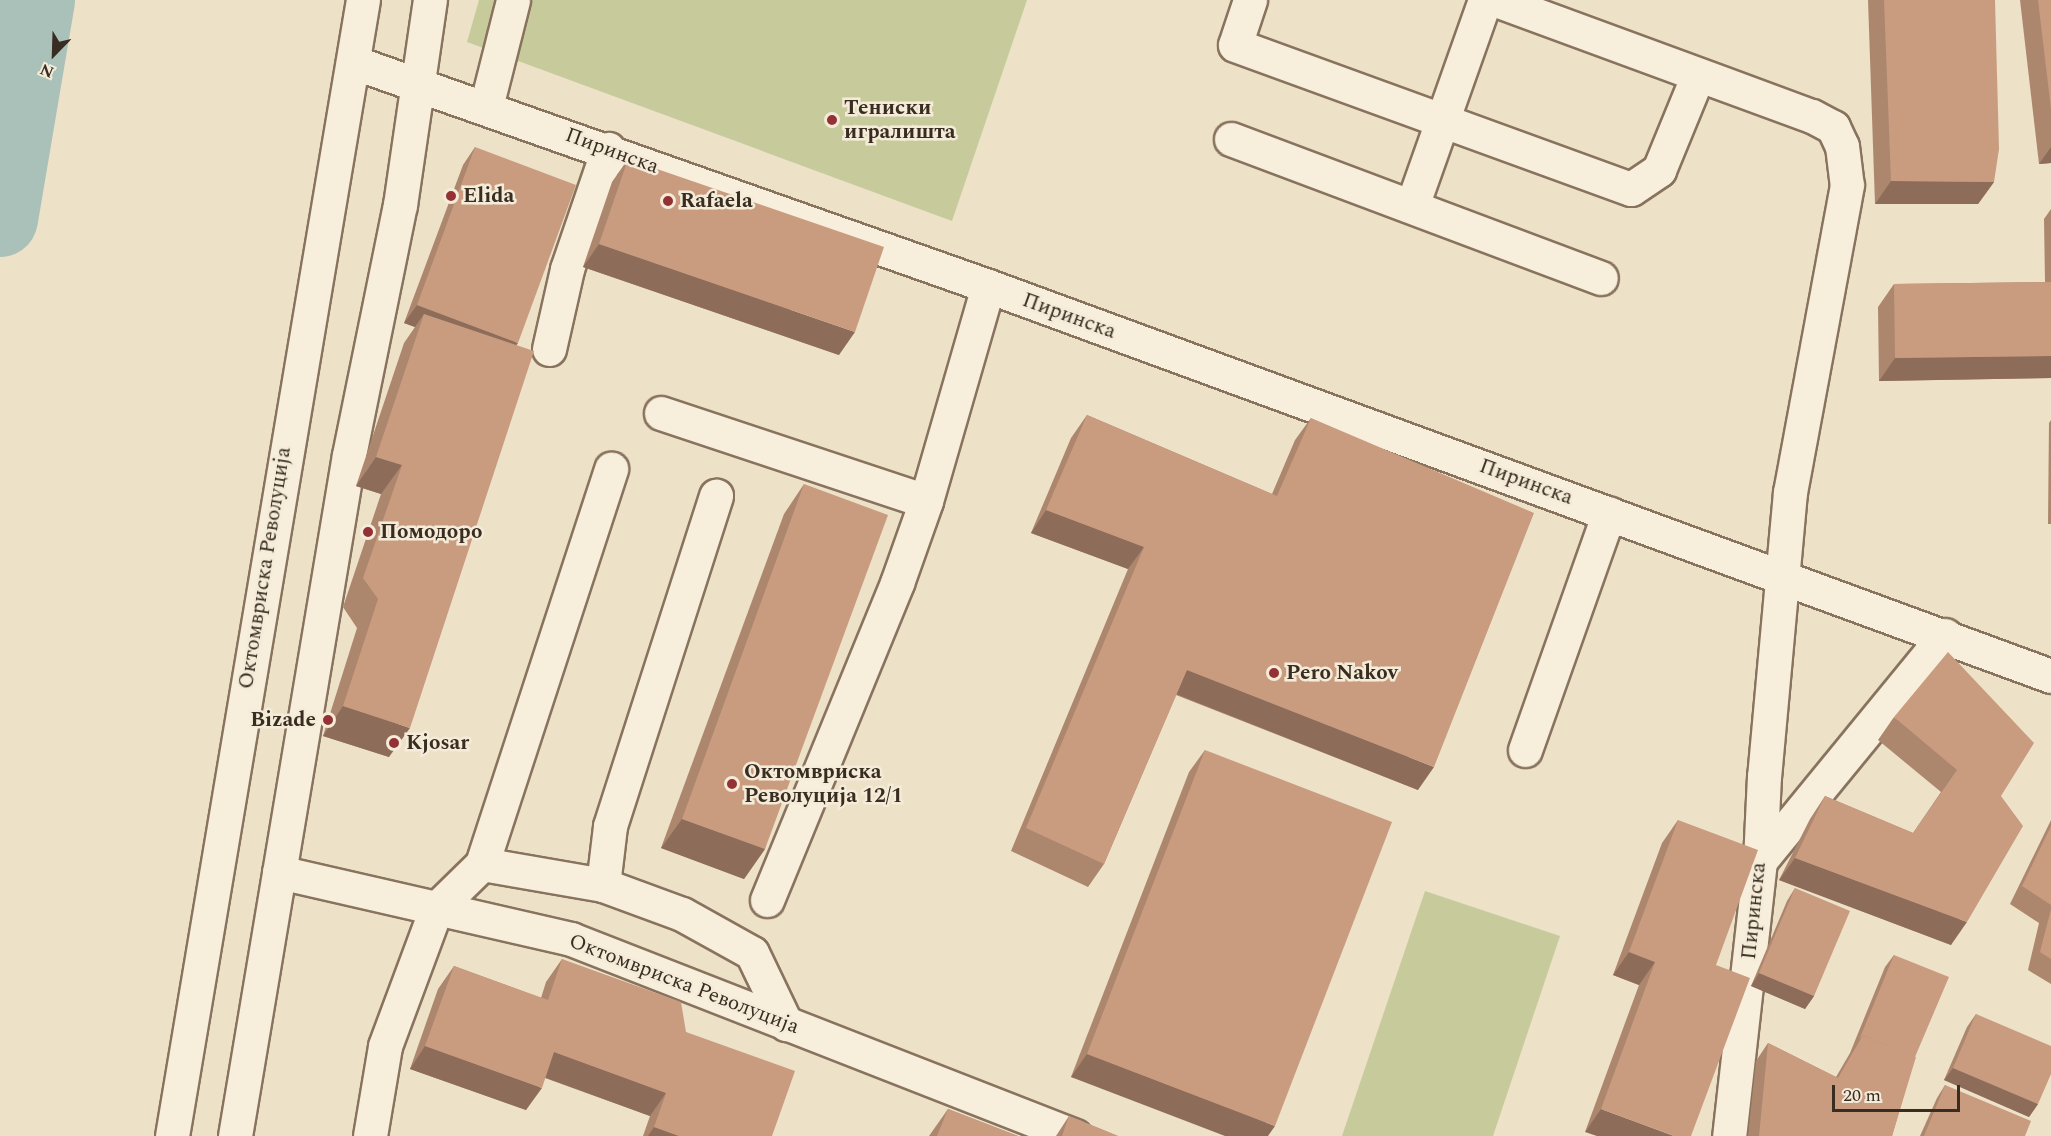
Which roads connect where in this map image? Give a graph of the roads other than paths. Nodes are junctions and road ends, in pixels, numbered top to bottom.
1 (363, 0) edge
2 (430, 0) edge
3 (513, 0) edge
4 (1250, 0) edge
5 (1485, 0) edge
6 (1496, 0) edge
7 (353, 62) junction
8 (1698, 75) junction
9 (416, 82) junction
10 (486, 107) junction
11 (1442, 121) junction
12 (1231, 139) dead end
13 (608, 149) junction
14 (1412, 206) junction
15 (1601, 278) dead end
16 (988, 286) junction
17 (549, 350) dead end
18 (662, 414) dead end
19 (611, 469) dead end
20 (716, 496) dead end
21 (926, 501) junction
22 (1609, 513) junction
23 (1782, 577) junction
24 (1945, 635) junction
25 (2051, 676) edge
26 (1525, 750) dead end
27 (1760, 861) junction
28 (482, 864) junction
29 (279, 872) junction
30 (603, 885) junction
31 (767, 900) dead end
32 (436, 909) junction
33 (786, 1024) junction
34 (172, 1136) edge
35 (235, 1136) edge
36 (370, 1136) edge
37 (1075, 1136) edge
38 (1729, 1136) edge

1 - 7 street, Октомвриска Револуција
2 - 9 street
3 - 10 street
4 - 11 street
5 - 11 street
6 - 8 street
7 - 9 street, Пиринска
7 - 34 street, Октомвриска Револуција
8 - 11 street
8 - 23 street
9 - 10 street, Пиринска
9 - 29 street
10 - 13 street, Пиринска
11 - 14 street
12 - 14 street
13 - 16 street, Пиринска
13 - 17 street
14 - 15 street
16 - 21 street
16 - 22 street, Пиринска
18 - 21 street
19 - 28 street
20 - 30 street
21 - 31 street
22 - 23 street, Пиринска
22 - 26 street
23 - 24 street, Пиринска
23 - 27 street, Пиринска
24 - 25 street, Пиринска
24 - 27 street
27 - 38 street, Пиринска
28 - 30 street
28 - 32 street
29 - 32 street, Октомвриска Револуција
29 - 35 street
30 - 33 street
32 - 33 street, Октомвриска Револуција
32 - 36 street
33 - 37 street, Октомвриска Револуција

